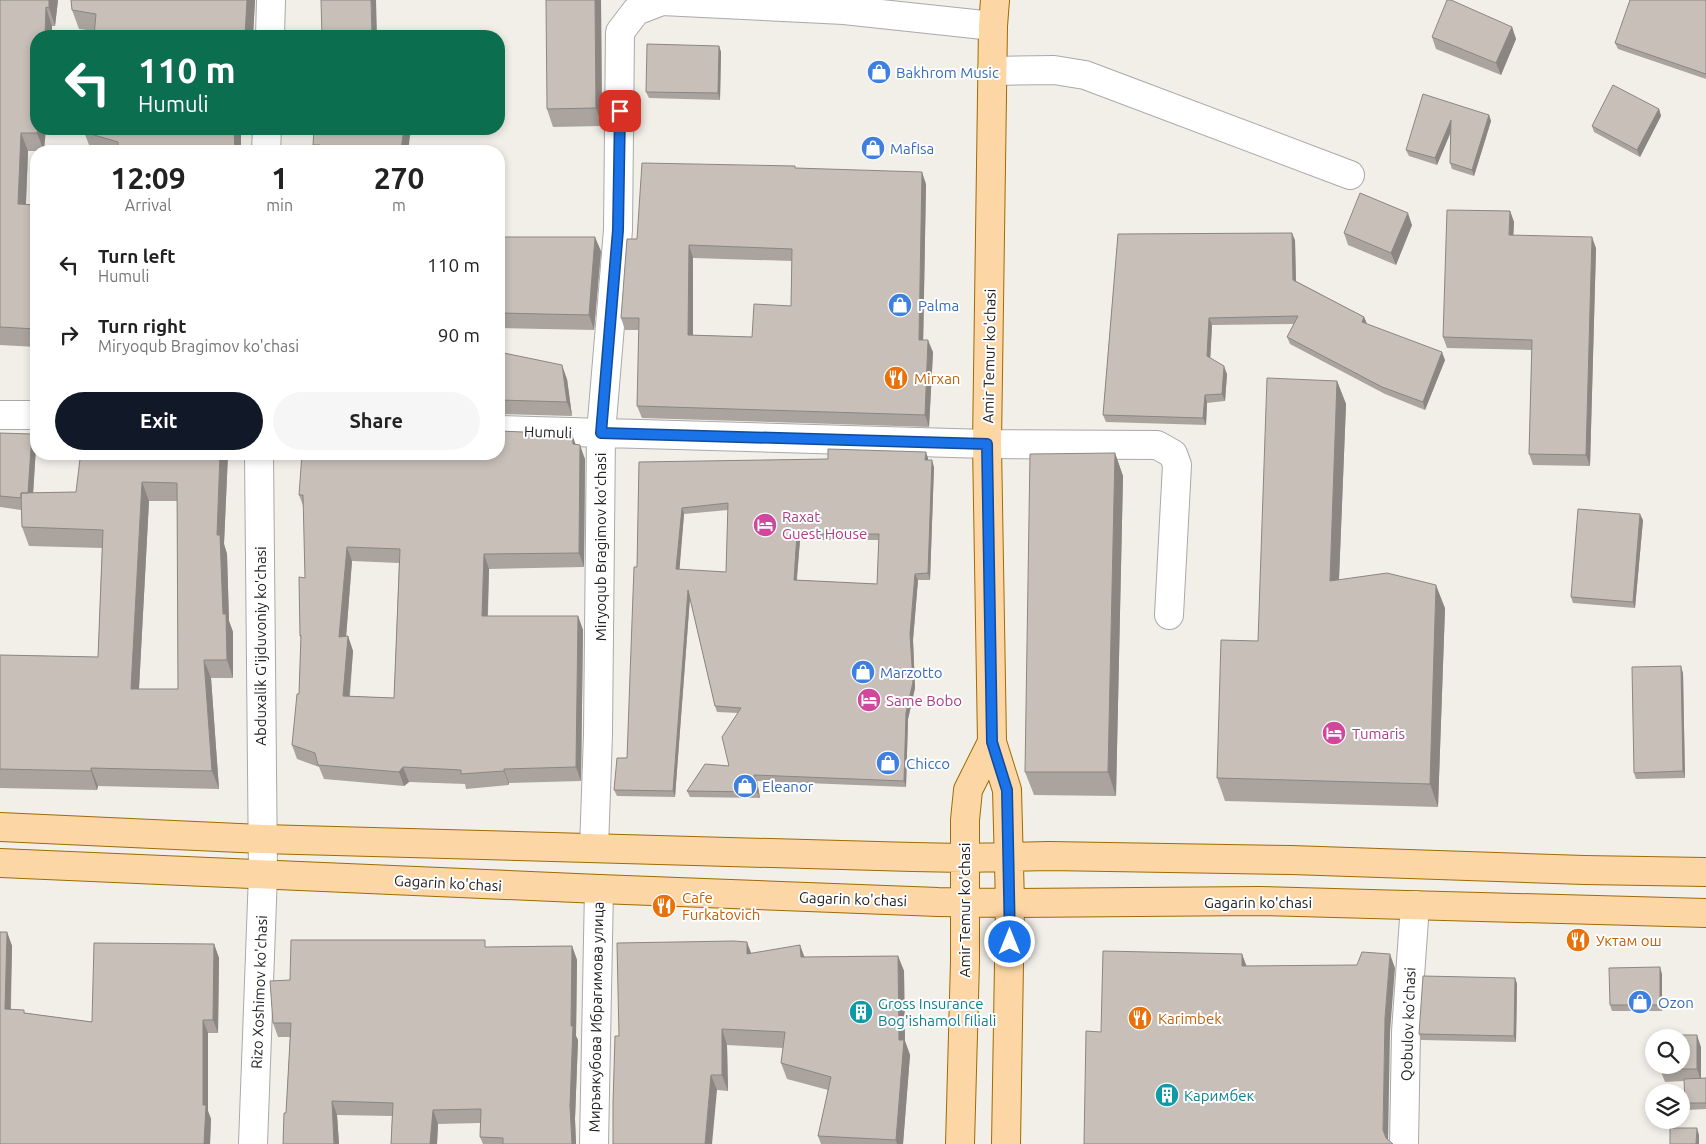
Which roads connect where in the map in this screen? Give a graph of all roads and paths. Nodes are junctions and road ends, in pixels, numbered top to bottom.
1 (271, 0) edge
2 (994, 13) edge
3 (270, 30) edge
4 (992, 71) junction
5 (1350, 175) dead end
6 (0, 415) edge
7 (30, 415) edge
8 (505, 430) edge
9 (601, 433) junction
10 (987, 444) junction
11 (259, 460) edge
12 (1169, 615) dead end
13 (992, 742) junction
14 (0, 827) edge
15 (262, 839) junction
16 (594, 848) junction
17 (964, 858) junction
18 (1009, 858) junction
19 (0, 863) edge
20 (1706, 872) edge
21 (263, 874) junction
22 (599, 890) junction
23 (964, 903) junction
24 (1010, 903) junction
25 (1415, 905) junction
26 (1706, 913) edge
27 (254, 1144) edge
28 (594, 1144) edge
29 (960, 1144) edge
30 (1006, 1144) edge
31 (1404, 1144) edge

1 - 3 street
2 - 4 main road, Amir Temur ko'chasi
2 - 9 street, Miryoqub Bragimov ko'chasi
4 - 5 street
4 - 10 main road, Amir Temur ko'chasi
6 - 7 street
8 - 9 street, Humuli
9 - 10 street, Humuli
9 - 16 street, Miryoqub Bragimov ko'chasi
10 - 12 street, Humuli
10 - 13 main road, Amir Temur ko'chasi
11 - 15 street, Abduxalik G'ijduvoniy ko'chasi
13 - 17 main road, Amir Temur ko'chasi
13 - 18 main road, Amir Temur ko'chasi
14 - 15 main road
15 - 16 main road
15 - 21 street, Rizo Xoshimov ko'chasi
16 - 17 main road
17 - 18 main road
17 - 23 main road, Amir Temur ko'chasi
18 - 20 main road
18 - 24 main road, Amir Temur ko'chasi
19 - 21 main road, Gagarin ko'chasi
21 - 22 main road, Gagarin ko'chasi
21 - 27 street, Rizo Xoshimov ko'chasi
22 - 23 main road, Gagarin ko'chasi
22 - 28 street, Миръякубова Ибрагимова улица
23 - 24 main road, Gagarin ko'chasi
23 - 29 main road, Amir Temur ko'chasi
24 - 25 main road, Gagarin ko'chasi
24 - 30 main road, Amir Temur ko'chasi
25 - 26 main road, Gagarin ko'chasi
25 - 31 street, Qobulov ko'chasi

